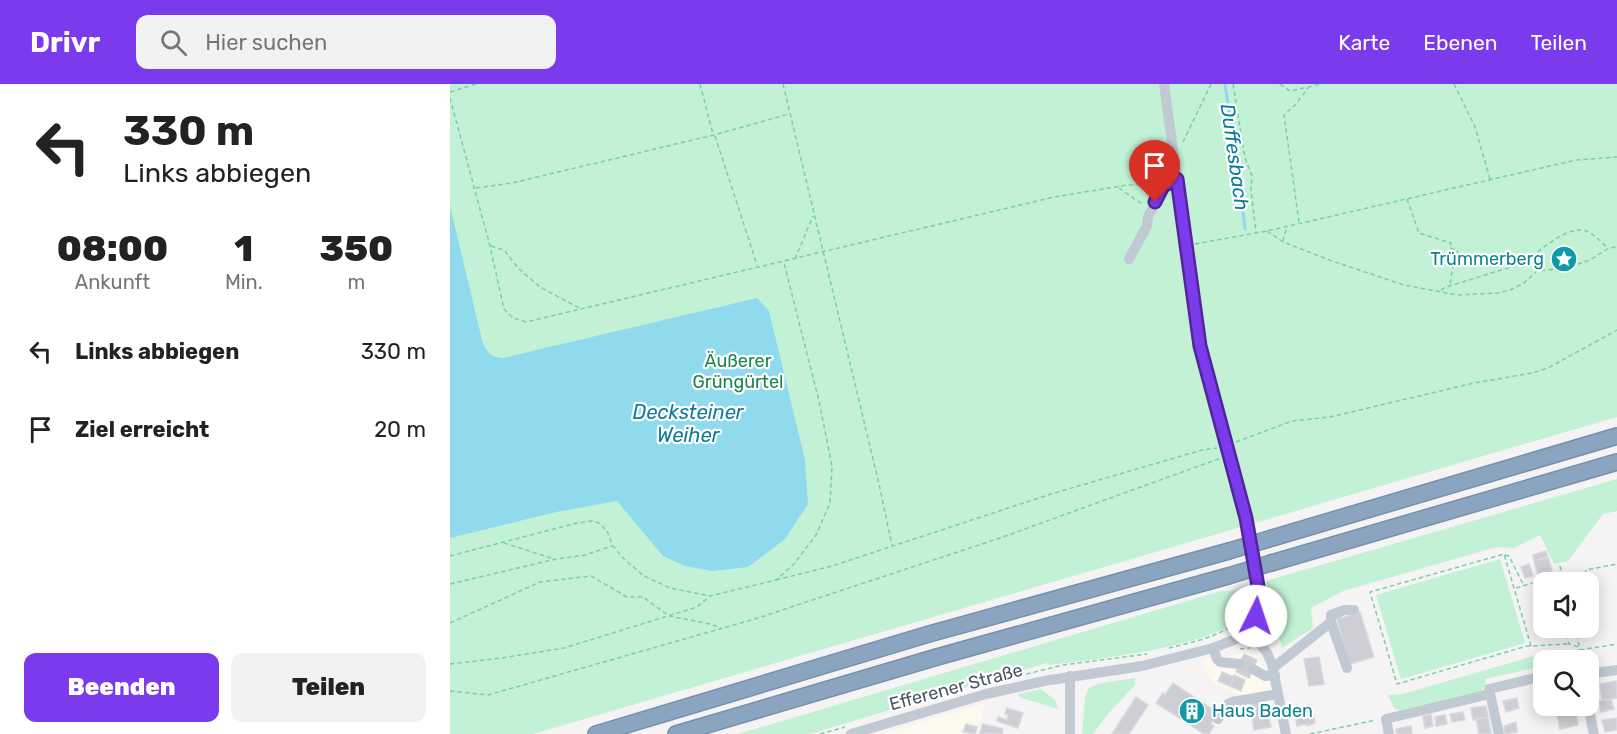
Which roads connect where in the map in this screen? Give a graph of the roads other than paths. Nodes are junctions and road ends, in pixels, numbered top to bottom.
1 (1164, 84) edge
2 (1177, 179) junction
3 (1129, 259) dead end
4 (1617, 436) edge
5 (1617, 462) edge
6 (1354, 610) dead end
7 (1331, 622) junction
8 (1248, 629) junction
9 (1214, 648) junction
10 (1240, 664) dead end
11 (1347, 668) dead end
12 (1253, 669) dead end
13 (1617, 670) edge
14 (1274, 672) junction
15 (1599, 672) edge
16 (1070, 676) junction
17 (1533, 679) edge
18 (1490, 692) junction
19 (1278, 694) junction
20 (1590, 716) edge
21 (1218, 719) dead end
22 (596, 734) edge
23 (676, 734) edge
24 (851, 734) edge
25 (1070, 734) edge
26 (1286, 734) edge
27 (1389, 734) edge
28 (1499, 734) edge
29 (1594, 734) edge

1 - 2 street
2 - 3 street
2 - 8 street
4 - 22 highway, bridge
5 - 23 highway, bridge
6 - 7 street
7 - 11 street
7 - 14 street
8 - 9 street, Efferener Straße
8 - 14 street
9 - 10 street
9 - 16 street, Efferener Straße
12 - 14 street
13 - 15 street
14 - 19 street
16 - 24 street, Efferener Straße
16 - 25 street
17 - 18 street
18 - 27 street
18 - 28 street
19 - 21 street
19 - 26 street
20 - 29 street

